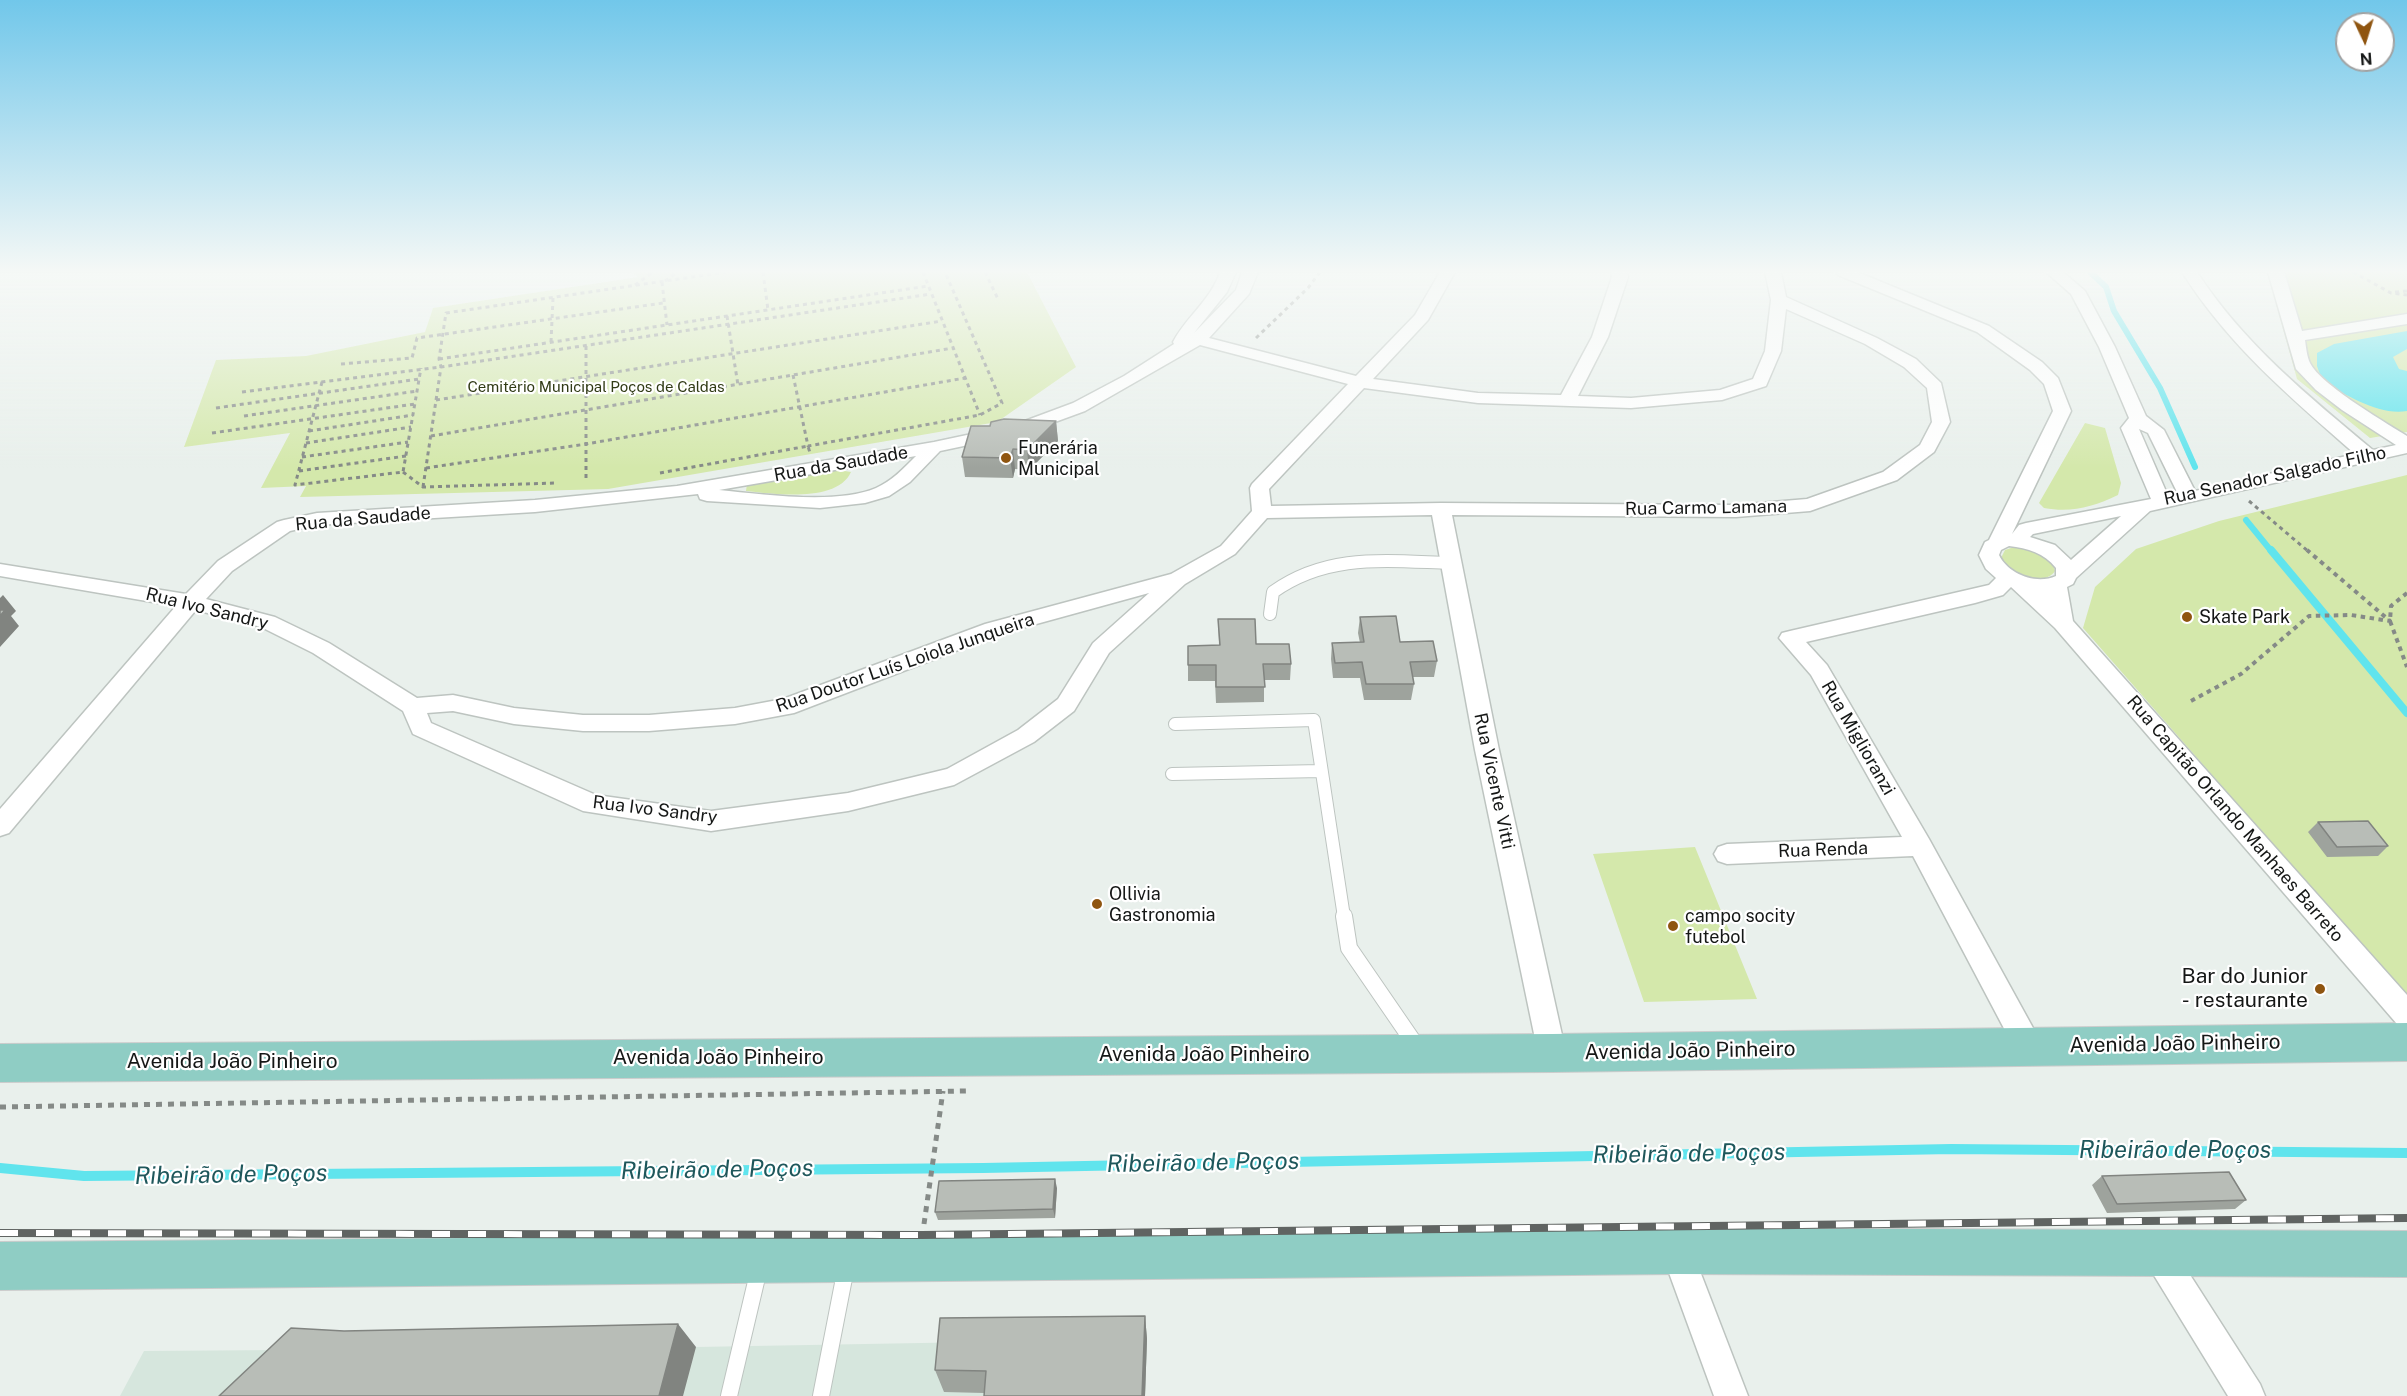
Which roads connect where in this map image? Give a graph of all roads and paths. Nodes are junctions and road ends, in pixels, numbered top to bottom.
1 (424, 337) edge
2 (442, 337) edge
3 (551, 337) edge
4 (584, 337) edge
5 (644, 337) edge
6 (731, 337) edge
7 (837, 337) edge
8 (949, 337) edge
9 (973, 337) edge
10 (1190, 337) edge
11 (1192, 337) edge
12 (1256, 337) edge
13 (1403, 337) edge
14 (1600, 337) edge
15 (1775, 337) edge
16 (1862, 337) edge
17 (1995, 337) edge
18 (2102, 337) edge
19 (2239, 337) edge
20 (2296, 337) edge
21 (551, 342) junction
22 (1187, 342) junction
23 (586, 346) junction
24 (953, 348) junction
25 (1240, 351) junction
26 (734, 353) junction
27 (439, 359) junction
28 (341, 364) dead end
29 (441, 367) junction
30 (421, 368) junction
31 (793, 375) junction
32 (586, 377) junction
33 (965, 378) junction
34 (419, 379) junction
35 (322, 382) junction
36 (1360, 382) junction
37 (738, 385) junction
38 (417, 391) junction
39 (242, 392) dead end
40 (319, 394) junction
41 (436, 400) junction
42 (1566, 402) junction
43 (415, 404) junction
44 (316, 405) junction
45 (800, 407) junction
46 (216, 408) dead end
47 (586, 411) junction
48 (413, 415) junction
49 (980, 415) junction
50 (244, 416) dead end
51 (312, 418) junction
52 (2138, 419) junction
53 (411, 427) junction
54 (309, 430) junction
55 (212, 433) dead end
56 (431, 436) junction
57 (2403, 439) edge
58 (408, 442) junction
59 (306, 443) junction
60 (586, 444) junction
61 (808, 446) junction
62 (934, 447) junction
63 (2367, 455) junction
64 (406, 456) junction
65 (302, 457) junction
66 (426, 468) junction
67 (812, 469) junction
68 (299, 471) junction
69 (403, 472) junction
70 (658, 473) dead end
71 (575, 482) dead end
72 (586, 482) junction
73 (595, 482) dead end
74 (563, 483) dead end
75 (423, 487) junction
76 (2232, 487) junction
77 (677, 492) junction
78 (2189, 498) junction
79 (2152, 503) junction
80 (1442, 509) junction
81 (1262, 512) junction
82 (2008, 541) junction
83 (1450, 563) junction
84 (0, 570) edge
85 (1178, 579) junction
86 (2013, 580) junction
87 (2061, 580) junction
88 (2407, 593) edge
89 (191, 602) junction
90 (1270, 614) dead end
91 (2351, 615) joint
92 (2309, 616) joint
93 (2390, 621) junction
94 (2062, 622) junction
95 (2407, 667) edge
96 (2191, 701) dead end
97 (413, 706) junction
98 (1175, 724) dead end
99 (1322, 771) junction
100 (1172, 774) dead end
101 (0, 825) edge
102 (1920, 846) junction
103 (1727, 854) dead end
104 (2407, 1015) edge
105 (2407, 1042) edge
106 (2028, 1046) junction
107 (1421, 1053) junction
108 (1552, 1053) junction
109 (0, 1063) edge
110 (943, 1091) dead end
111 (922, 1235) dead end
112 (1677, 1251) junction
113 (2158, 1253) junction
114 (2407, 1254) edge
115 (762, 1259) junction
116 (848, 1259) junction
117 (0, 1266) edge
118 (729, 1396) edge
119 (821, 1396) edge
120 (1731, 1396) edge
121 (2248, 1396) edge

1 - 28 path
2 - 27 path
3 - 21 path
4 - 21 path
5 - 23 path
6 - 26 path
7 - 26 path
8 - 24 path
9 - 49 path
10 - 22 street, Rua da Saudade
11 - 22 street, Rua da Saudade
12 - 25 path
13 - 36 street
14 - 42 street
15 - 42 street
16 - 80 street, Rua Carmo Lamana
17 - 82 street
18 - 52 street
19 - 63 street
20 - 57 street
21 - 27 path
22 - 25 street
22 - 62 street, Rua da Saudade
23 - 29 path
23 - 32 path
24 - 31 path
24 - 33 path
25 - 36 street
26 - 32 path
26 - 37 path
27 - 29 path
29 - 30 path
29 - 41 path
30 - 34 path
30 - 35 path
31 - 37 path
31 - 45 path
32 - 41 path
32 - 47 path
33 - 45 path
33 - 49 path
34 - 38 path
34 - 40 path
35 - 39 path
35 - 40 path
36 - 42 street
36 - 81 street
37 - 47 path
38 - 43 path
38 - 44 path
40 - 44 path
40 - 46 path
41 - 56 path
43 - 48 path
43 - 51 path
44 - 50 path
44 - 51 path
45 - 60 path
45 - 61 path
47 - 56 path
47 - 60 path
48 - 53 path
48 - 54 path
49 - 61 path
51 - 54 path
51 - 55 path
52 - 78 street
52 - 79 street
53 - 58 path
53 - 59 path
54 - 59 path
56 - 66 path
57 - 63 street, Rua Senador Salgado Filho
58 - 64 path
58 - 65 path
59 - 65 path
60 - 66 path
60 - 72 path
61 - 67 path
61 - 70 path
62 - 67 street, Rua da Saudade
62 - 77 street, Rua da Saudade
63 - 76 street, Rua Senador Salgado Filho
64 - 68 path
64 - 69 path
65 - 68 path
66 - 75 path
67 - 77 street, Rua da Saudade
68 - 69 path
69 - 75 path
71 - 72 path
72 - 73 path
74 - 75 path
76 - 78 street, Rua Senador Salgado Filho
76 - 93 path
77 - 89 street, Rua da Saudade
78 - 79 street, Rua Senador Salgado Filho
79 - 82 street, Rua Senador Salgado Filho
79 - 87 street
80 - 81 street, Rua Carmo Lamana
80 - 83 street, Rua Vicente Vitti
81 - 85 street
82 - 86 street, Rua Capitão Orlando Manhaes Barreto
82 - 87 street
83 - 90 lane
83 - 108 street, Rua Vicente Vitti
84 - 89 street, Rua Ivo Sandry
85 - 97 street, Rua Doutor Luís Loiola Junqueira
85 - 97 street, Rua Ivo Sandry
86 - 87 street
86 - 94 street, Rua Capitão Orlando Manhaes Barreto
86 - 102 street, Rua Miglioranzi
87 - 94 street
88 - 93 path
89 - 97 street, Rua Ivo Sandry
89 - 101 street, Rua da Saudade
91 - 92 path
91 - 93 path
92 - 96 path
93 - 95 path
94 - 104 street, Rua Capitão Orlando Manhaes Barreto
98 - 99 lane
99 - 100 lane
99 - 107 lane
102 - 103 street, Rua Renda
102 - 106 street, Rua Miglioranzi
105 - 106 main road, Avenida João Pinheiro
106 - 108 main road, Avenida João Pinheiro
107 - 108 main road, Avenida João Pinheiro
107 - 109 main road, Avenida João Pinheiro
110 - 111 path
112 - 113 main road
112 - 116 main road
112 - 120 street
113 - 114 main road
113 - 121 street
115 - 116 main road
115 - 117 main road
115 - 118 lane
116 - 119 lane

